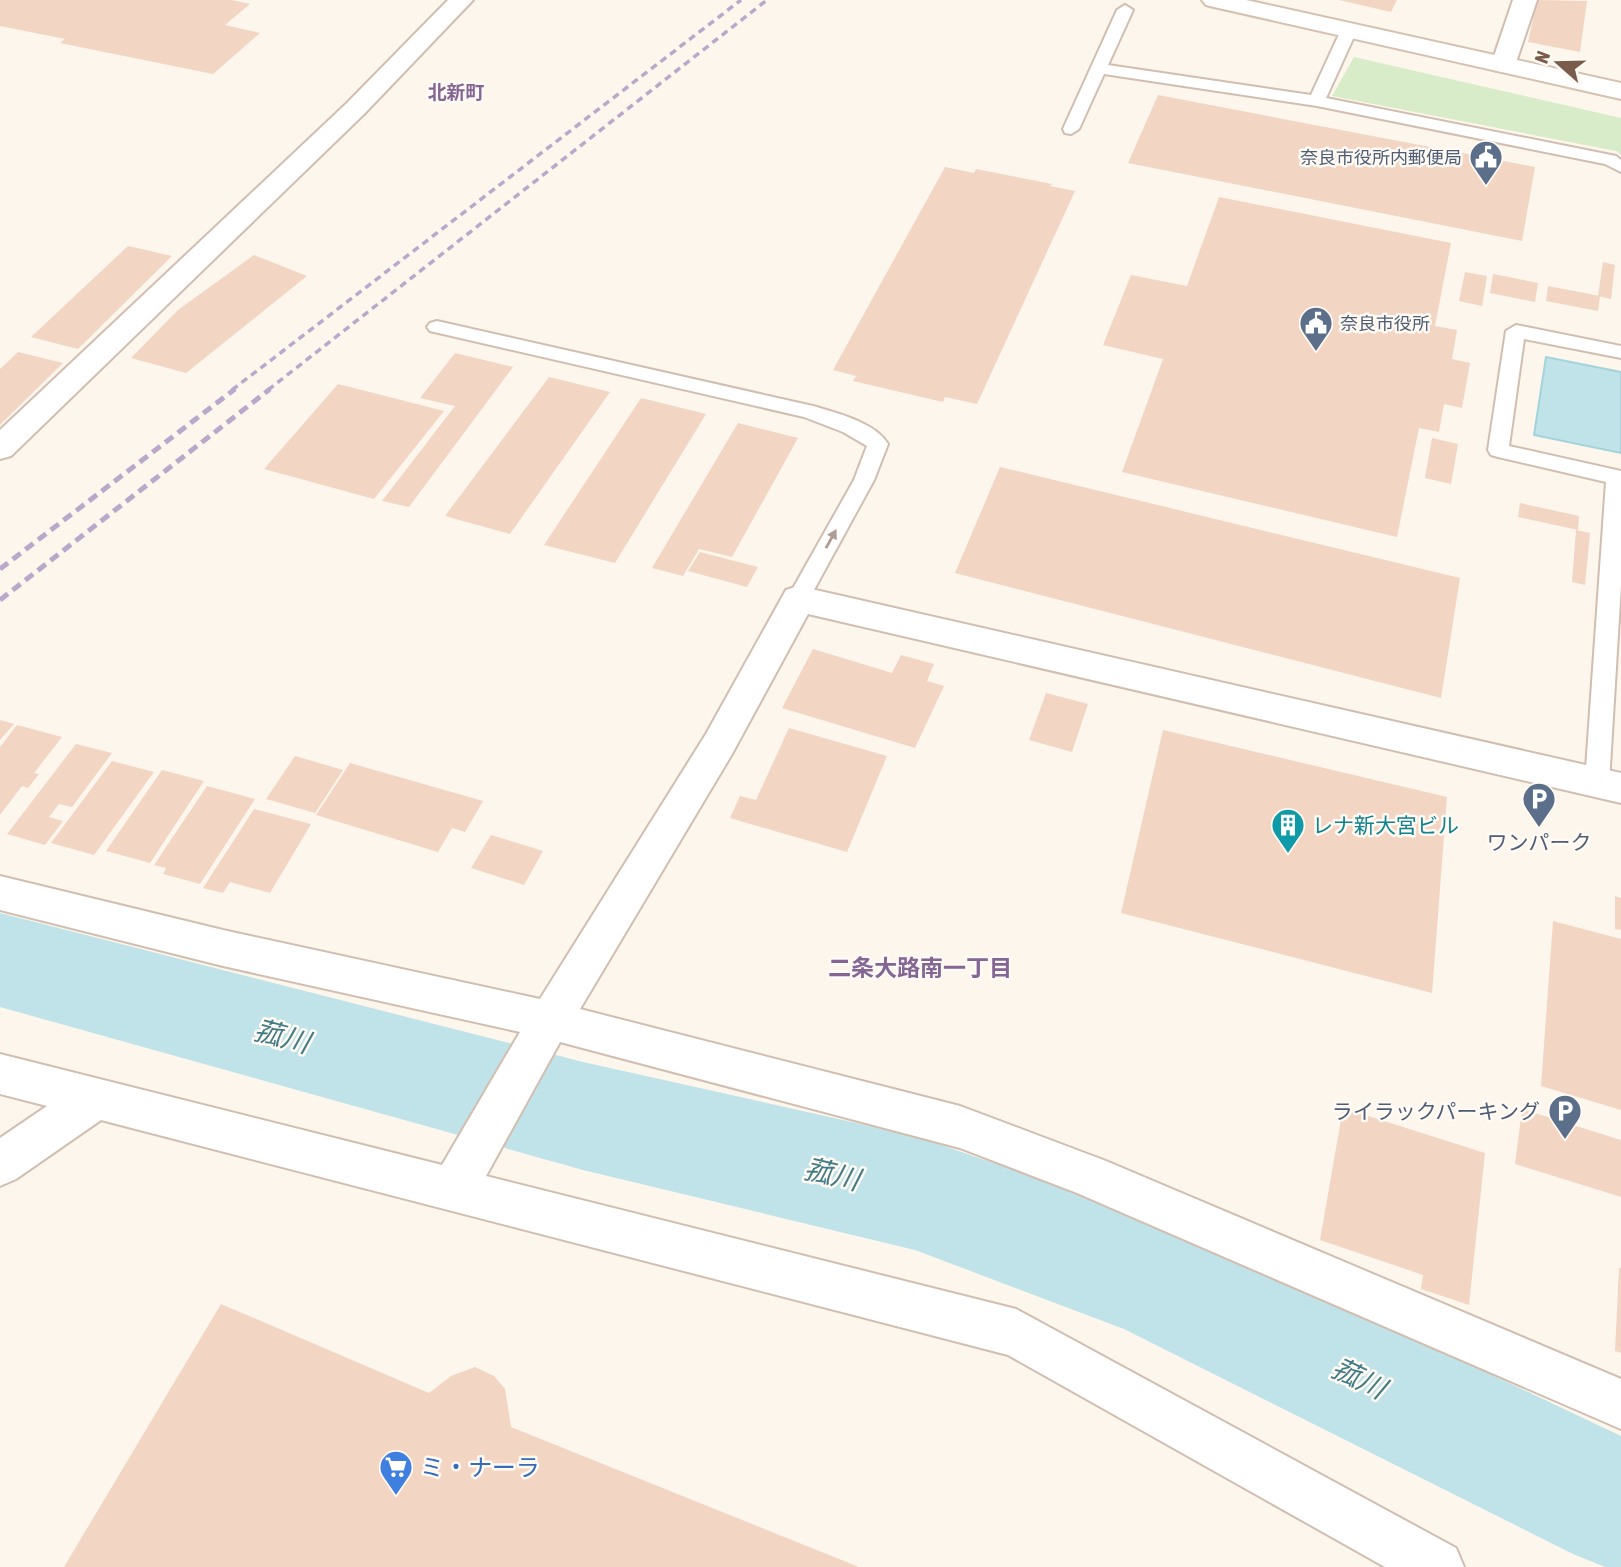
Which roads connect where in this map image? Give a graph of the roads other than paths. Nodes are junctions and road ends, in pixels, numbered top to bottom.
1 (461, 0) edge
2 (1214, 0) edge
3 (1525, 0) edge
4 (1125, 10) dead end
5 (1349, 30) junction
6 (1503, 65) junction
7 (1099, 69) junction
8 (1621, 91) edge
9 (1317, 101) junction
10 (1071, 129) dead end
11 (1621, 167) edge
12 (437, 327) dead end
13 (1621, 352) edge
14 (0, 448) edge
15 (1619, 477) edge
16 (798, 599) junction
17 (1609, 785) edge
18 (0, 893) edge
19 (550, 1020) junction
20 (0, 1074) edge
21 (93, 1100) junction
22 (0, 1164) edge
23 (452, 1191) junction
24 (1621, 1404) edge
25 (1437, 1567) edge

1 - 14 street
2 - 5 street
3 - 6 street
4 - 7 lane
5 - 6 street
5 - 9 lane
6 - 8 street
7 - 9 lane
7 - 10 lane
9 - 11 lane
16 -> 12 lane
13 - 15 lane
15 - 17 lane
16 - 17 street
16 - 19 street
18 - 19 street
19 - 23 street
19 - 24 street
20 - 21 street
21 - 22 street
21 - 23 street
23 - 25 street

